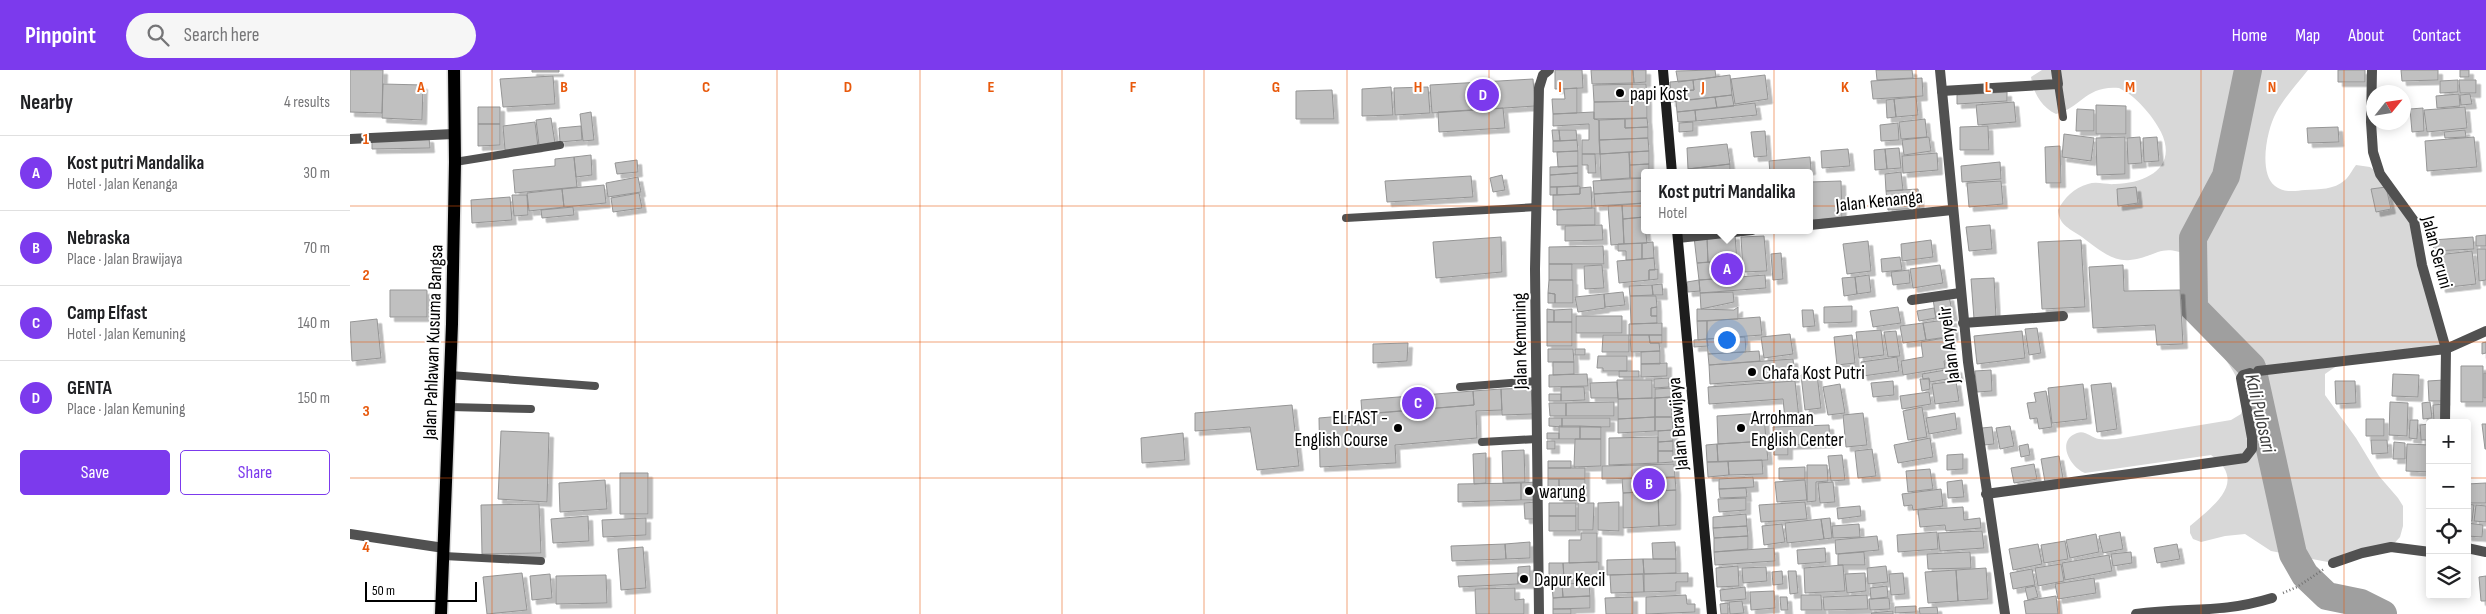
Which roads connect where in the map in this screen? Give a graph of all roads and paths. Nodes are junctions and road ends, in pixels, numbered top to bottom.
1 (454, 70) edge
2 (1548, 70) edge
3 (1664, 70) edge
4 (1940, 70) edge
5 (2056, 70) edge
6 (2372, 70) edge
7 (2058, 84) junction
8 (1942, 91) junction
9 (2063, 117) dead end
10 (453, 134) junction
11 (350, 139) edge
12 (560, 144) dead end
13 (455, 162) junction
14 (1672, 169) edge
15 (1537, 207) junction
16 (1952, 210) junction
17 (1346, 218) dead end
18 (1813, 224) edge
19 (1678, 234) edge
20 (1960, 293) junction
21 (1912, 300) dead end
22 (2063, 316) dead end
23 (1963, 323) junction
24 (2486, 330) edge
25 (2446, 349) junction
26 (450, 375) junction
27 (1537, 381) junction
28 (595, 386) dead end
29 (1460, 387) dead end
30 (450, 407) junction
31 (531, 409) dead end
32 (2445, 419) edge
33 (1537, 440) junction
34 (1482, 442) dead end
35 (1986, 494) junction
36 (350, 534) edge
37 (2471, 549) edge
38 (2426, 551) edge
39 (444, 552) junction
40 (2485, 552) edge
41 (541, 561) dead end
42 (2333, 563) dead end
43 (2315, 576) dead end
44 (2297, 587) dead end
45 (2272, 598) dead end
46 (442, 614) edge
47 (1539, 614) edge
48 (1712, 614) edge
49 (2005, 614) edge
50 (2136, 614) edge

1 - 10 main road, Jalan Pahlawan Kusuma Bangsa
2 - 15 street, Jalan Kemuning
3 - 14 main road
4 - 8 street, Jalan Anyelir
5 - 7 street
6 - 25 street, Jalan Seruni
7 - 8 street
7 - 9 lane
8 - 16 street, Jalan Anyelir
10 - 11 street
10 - 13 main road, Jalan Pahlawan Kusuma Bangsa
12 - 13 lane
13 - 26 main road, Jalan Pahlawan Kusuma Bangsa
15 - 17 lane
15 - 27 street, Jalan Kemuning
16 - 18 street, Jalan Kenanga
16 - 20 street, Jalan Anyelir
19 - 48 main road, Jalan Brawijaya
20 - 21 street
20 - 23 street, Jalan Anyelir
22 - 23 street
23 - 35 street, Jalan Anyelir
24 - 25 street
25 - 32 street, Jalan Seruni
25 - 35 street
26 - 28 lane
26 - 30 main road, Jalan Pahlawan Kusuma Bangsa
27 - 29 lane
27 - 33 street, Jalan Kemuning
30 - 31 lane
30 - 39 main road, Jalan Pahlawan Kusuma Bangsa
33 - 34 lane
33 - 47 street, Jalan Kemuning
35 - 49 street, Jalan Anyelir
36 - 39 street
37 - 40 street
38 - 42 street
39 - 41 lane
39 - 46 main road, Jalan Pahlawan Kusuma Bangsa
43 - 44 path
45 - 50 street

